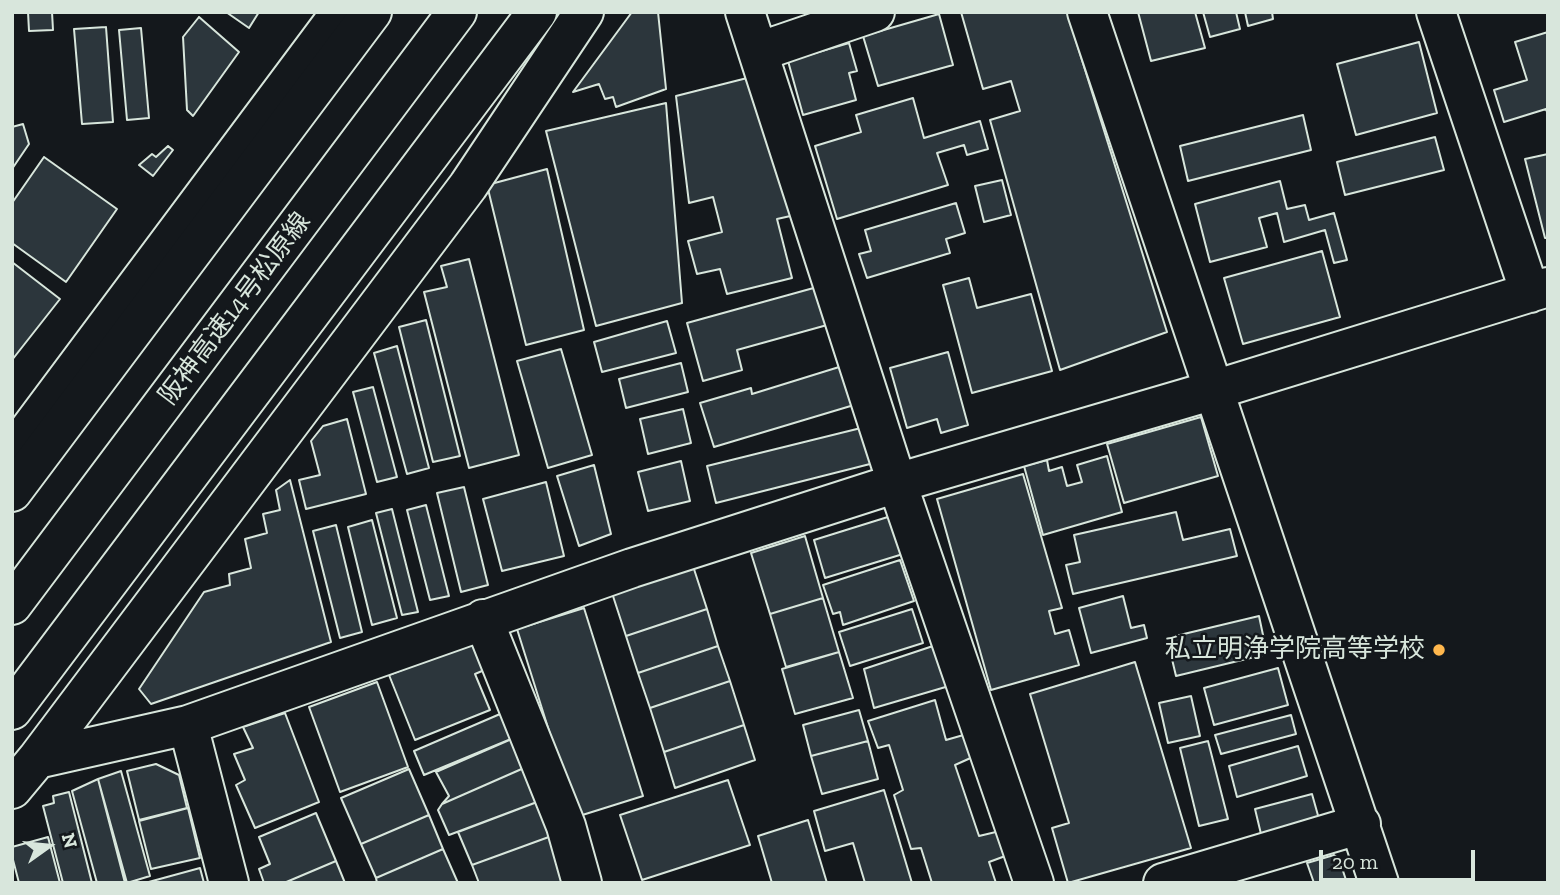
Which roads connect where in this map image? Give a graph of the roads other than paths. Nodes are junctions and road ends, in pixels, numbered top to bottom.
1 (341, 12) edge
2 (372, 12) edge
3 (457, 12) edge
4 (537, 12) edge
5 (584, 12) edge
6 (744, 12) edge
7 (875, 12) edge
8 (1087, 12) edge
9 (1436, 12) edge
10 (758, 52) junction
11 (1539, 290) edge
12 (1214, 390) junction
13 (12, 453) edge
14 (897, 483) junction
15 (12, 492) edge
16 (12, 605) edge
17 (483, 620) junction
18 (12, 710) edge
19 (188, 725) junction
20 (37, 759) junction
21 (12, 789) edge
22 (1360, 824) junction
23 (229, 883) edge
24 (582, 883) edge
25 (1034, 883) edge
26 (1163, 883) edge
27 (1379, 883) edge

1 - 13 main road
2 - 15 main road
3 - 16 main road, 阪神高速14号松原線
4 - 18 main road
5 - 20 main road
6 - 10 main road
7 - 10 main road
8 - 12 main road
9 - 11 main road
10 - 14 main road
11 - 12 main road
12 - 14 main road
12 - 22 main road
14 - 17 main road
14 - 25 main road
17 - 19 main road
17 - 24 main road
19 - 20 main road
19 - 23 main road
20 - 21 main road
22 - 26 main road
22 - 27 main road

